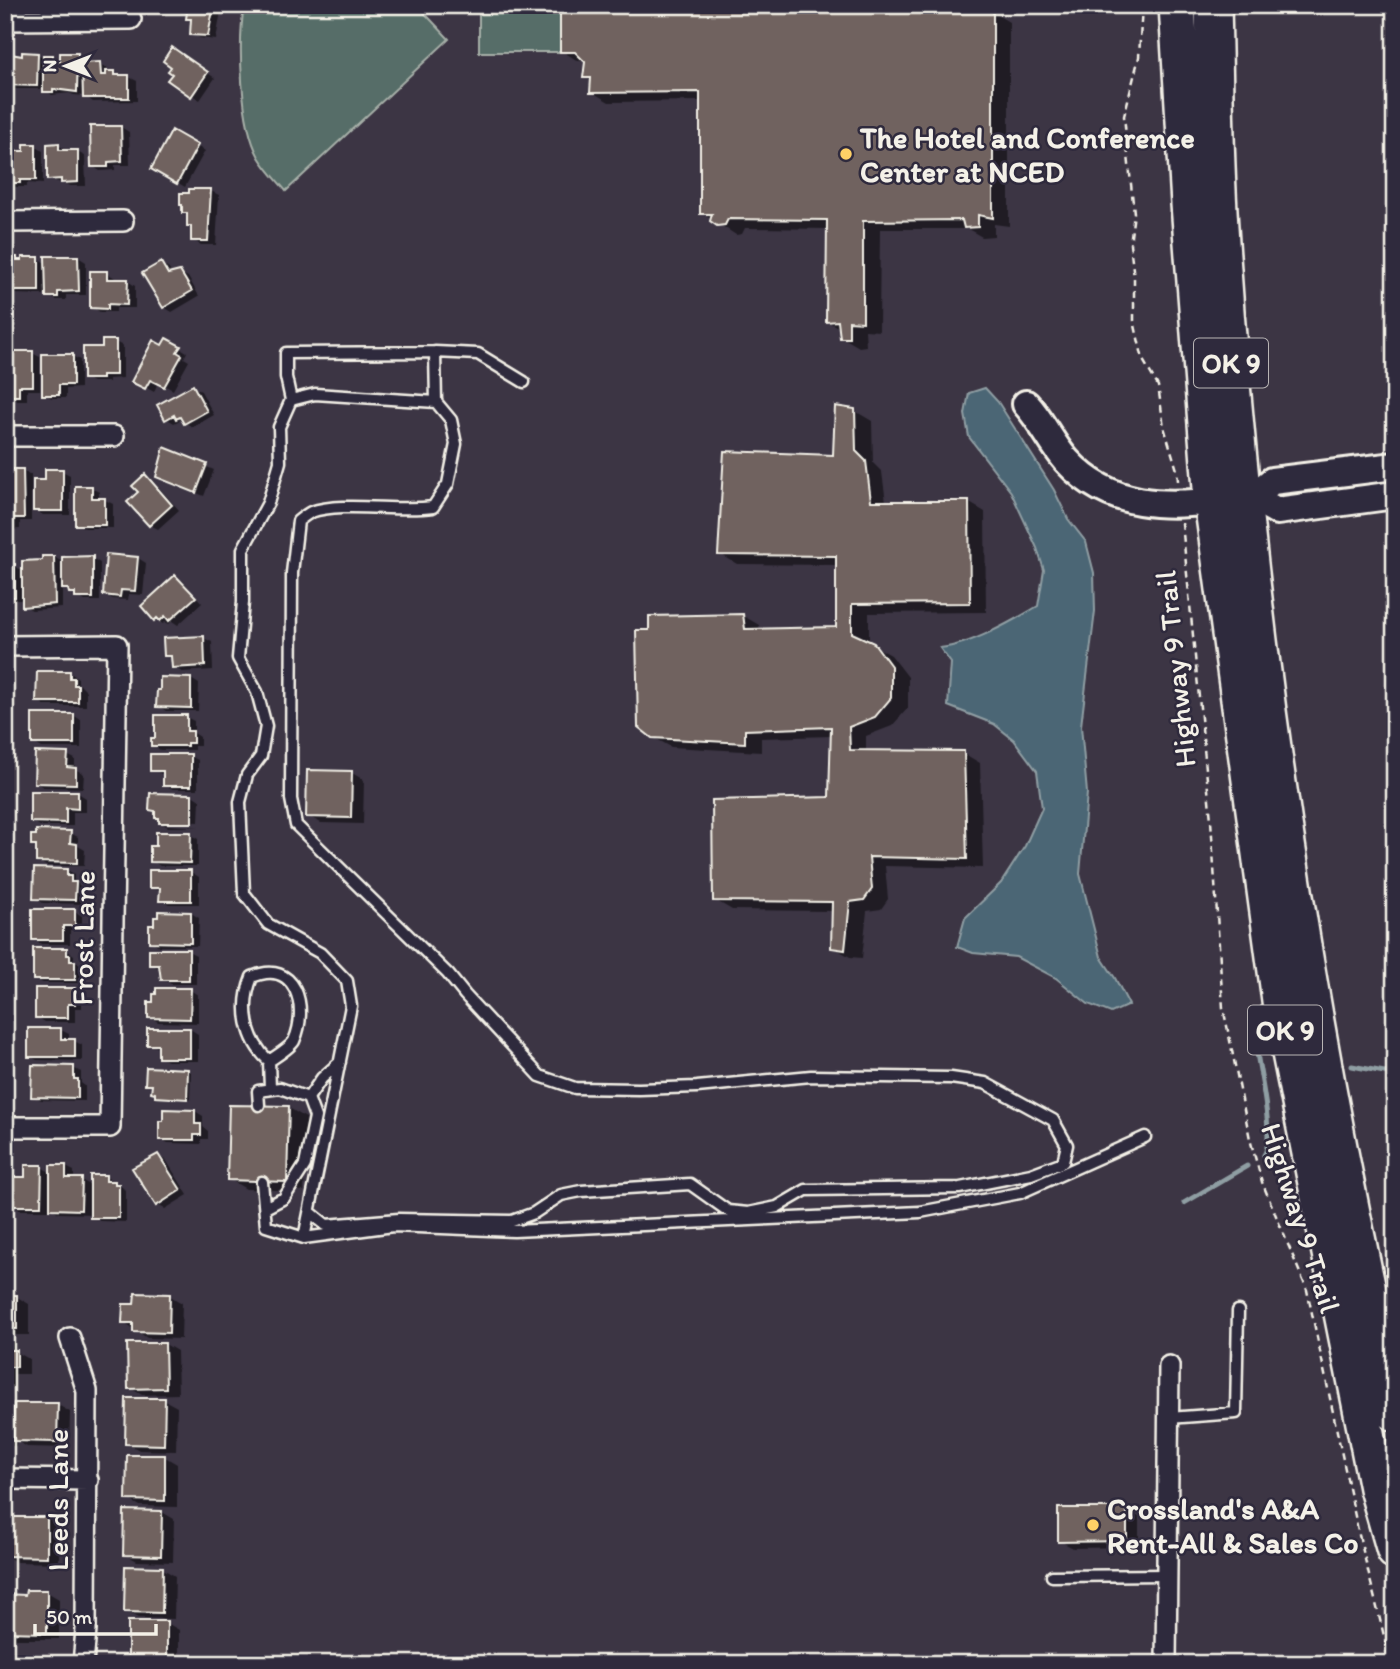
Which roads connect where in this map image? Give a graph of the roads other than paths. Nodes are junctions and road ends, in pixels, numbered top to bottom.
1 (1177, 5) edge
2 (1213, 5) edge
3 (131, 19) dead end
4 (5, 20) edge
5 (123, 221) dead end
6 (5, 222) edge
7 (435, 352) junction
8 (524, 382) dead end
9 (291, 400) junction
10 (436, 402) junction
11 (1026, 404) dead end
12 (5, 436) edge
13 (114, 436) dead end
14 (1395, 467) edge
15 (1395, 495) edge
16 (1236, 499) junction
17 (5, 646) edge
18 (269, 1062) junction
19 (340, 1062) junction
20 (270, 1089) junction
21 (308, 1098) junction
22 (259, 1105) dead end
23 (5, 1127) edge
24 (1146, 1137) dead end
25 (262, 1182) dead end
26 (265, 1208) junction
27 (310, 1212) junction
28 (304, 1238) junction
29 (1238, 1311) dead end
30 (70, 1338) dead end
31 (1169, 1366) dead end
32 (1395, 1413) edge
33 (1169, 1418) junction
34 (5, 1479) edge
35 (88, 1480) junction
36 (1395, 1551) edge
37 (1168, 1575) junction
38 (1052, 1576) dead end
39 (83, 1664) edge
40 (1166, 1664) edge

1 - 16 highway, OK 9
2 - 16 highway, OK 9
3 - 4 street
5 - 6 street
7 - 8 lane
7 - 9 lane
7 - 10 lane
9 - 10 lane
9 - 19 lane
10 - 27 lane
11 - 16 street
12 - 13 street
14 - 16 street
15 - 16 street
16 - 32 highway, OK 9
16 - 36 highway, OK 9
17 - 23 street, Frost Lane
18 - 18 lane
18 - 20 lane
19 - 21 lane
19 - 27 lane
20 - 21 lane
20 - 22 lane
21 - 26 lane
24 - 28 lane
25 - 26 lane
26 - 28 lane
27 - 28 lane
29 - 33 lane
30 - 35 street, Leeds Lane
31 - 33 street
33 - 37 street
34 - 35 street
35 - 39 street, Leeds Lane
37 - 38 lane
37 - 40 street

